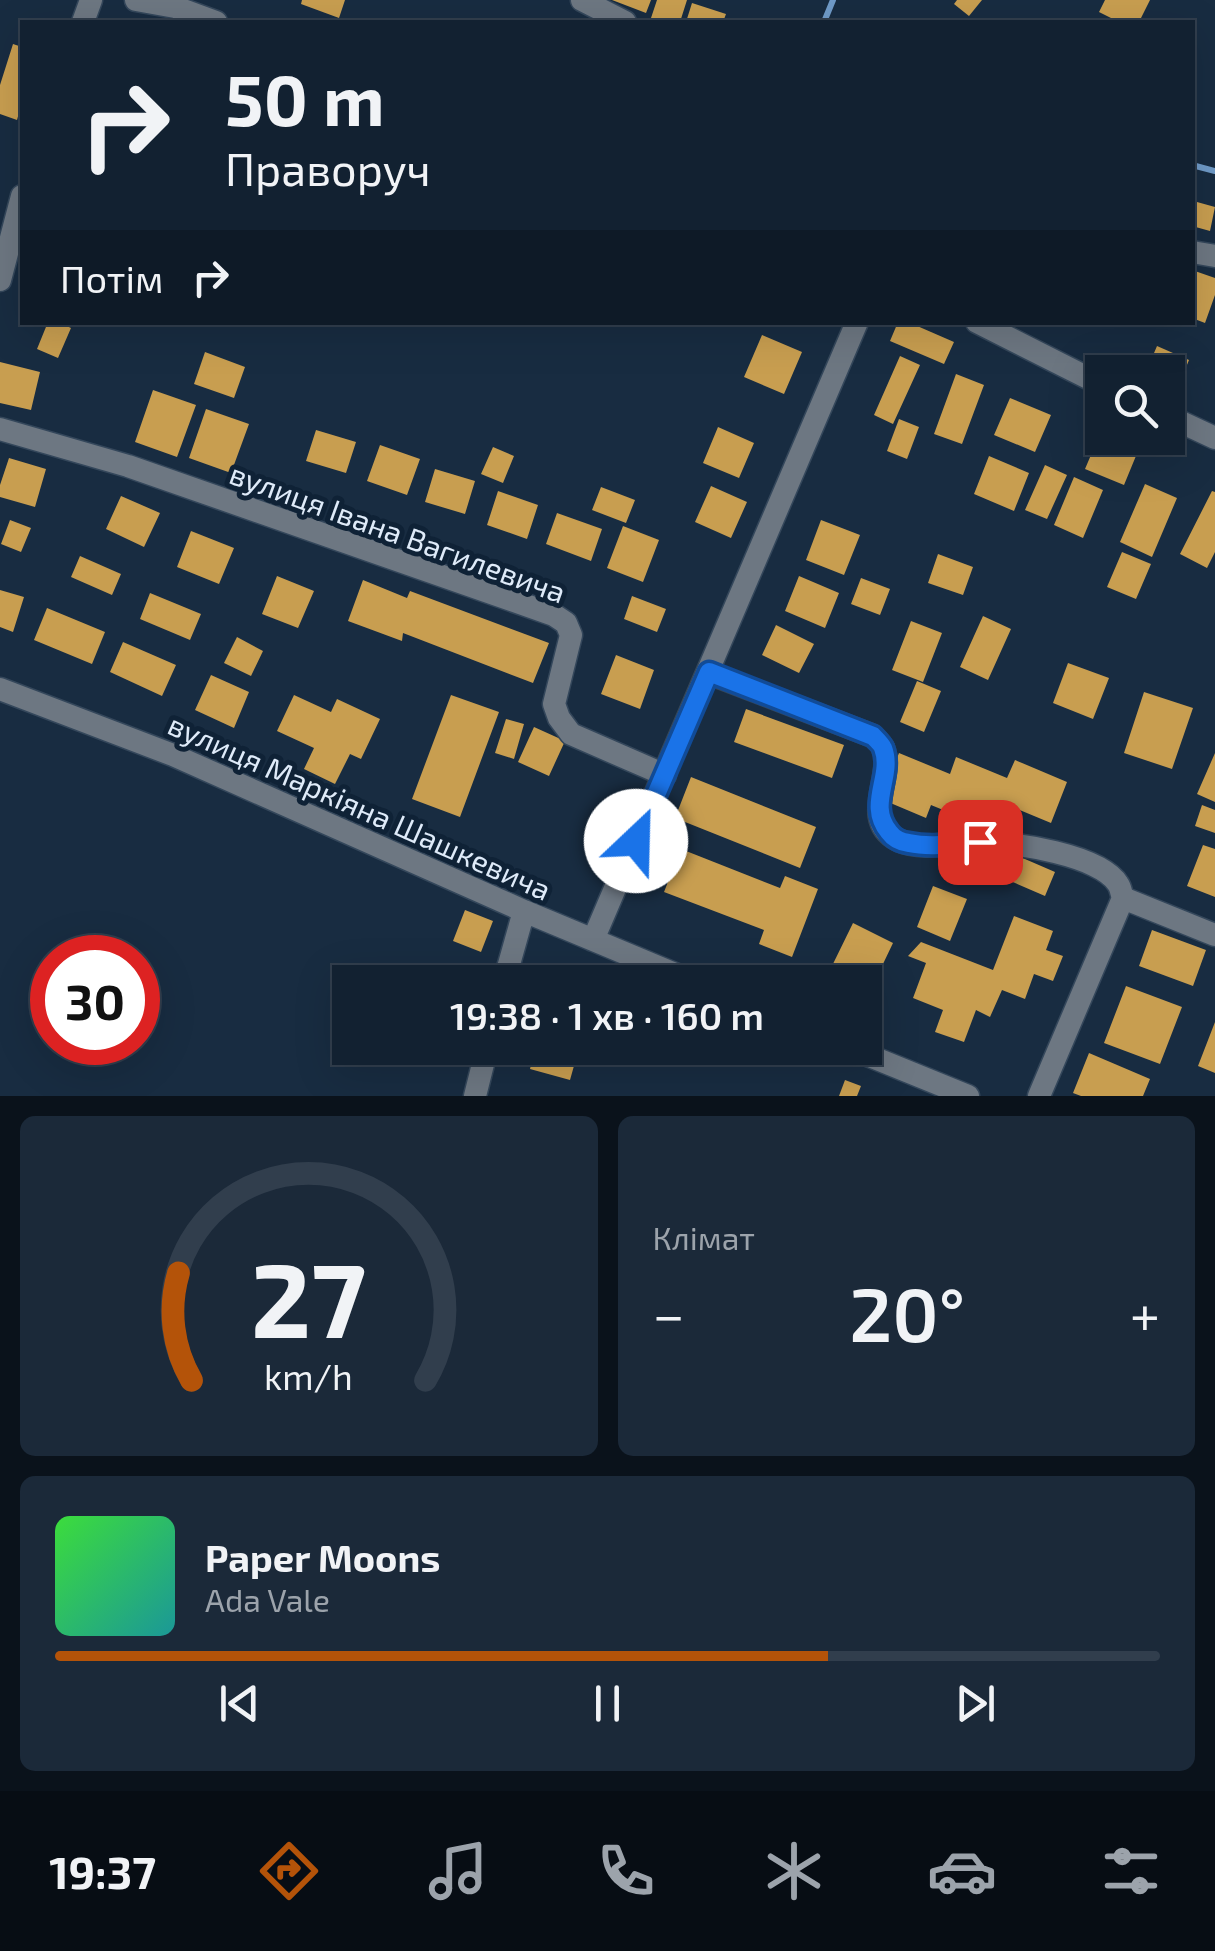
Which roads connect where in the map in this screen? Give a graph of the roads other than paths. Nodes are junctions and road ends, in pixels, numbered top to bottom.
1 (136, 0) edge
2 (582, 0) edge
3 (176, 4) edge
4 (212, 20) edge
5 (621, 20) edge
6 (20, 204) edge
7 (0, 280) edge
8 (856, 325) edge
9 (982, 325) edge
10 (1085, 376) edge
11 (1185, 424) edge
12 (0, 429) edge
13 (1215, 438) edge
14 (709, 672) junction
15 (0, 689) edge
16 (666, 775) junction
17 (1123, 898) junction
18 (524, 911) junction
19 (1215, 935) edge
20 (593, 940) junction
21 (509, 965) edge
22 (653, 965) edge
23 (882, 1061) edge
24 (483, 1065) edge
25 (475, 1096) edge
26 (968, 1096) edge
27 (1039, 1096) edge

1 - 3 street
2 - 5 street
3 - 4 street
6 - 7 street
8 - 14 street
9 - 10 street
11 - 13 street
12 - 16 street, вулиця Івана Вагилевича
14 - 16 street
14 - 17 street
15 - 18 street, вулиця Маркіяна Шашкевича
16 - 20 street
17 - 19 street
17 - 27 street
18 - 20 street, вулиця Маркіяна Шашкевича
18 - 21 street
20 - 22 street, вулиця Маркіяна Шашкевича
23 - 26 street
24 - 25 street

